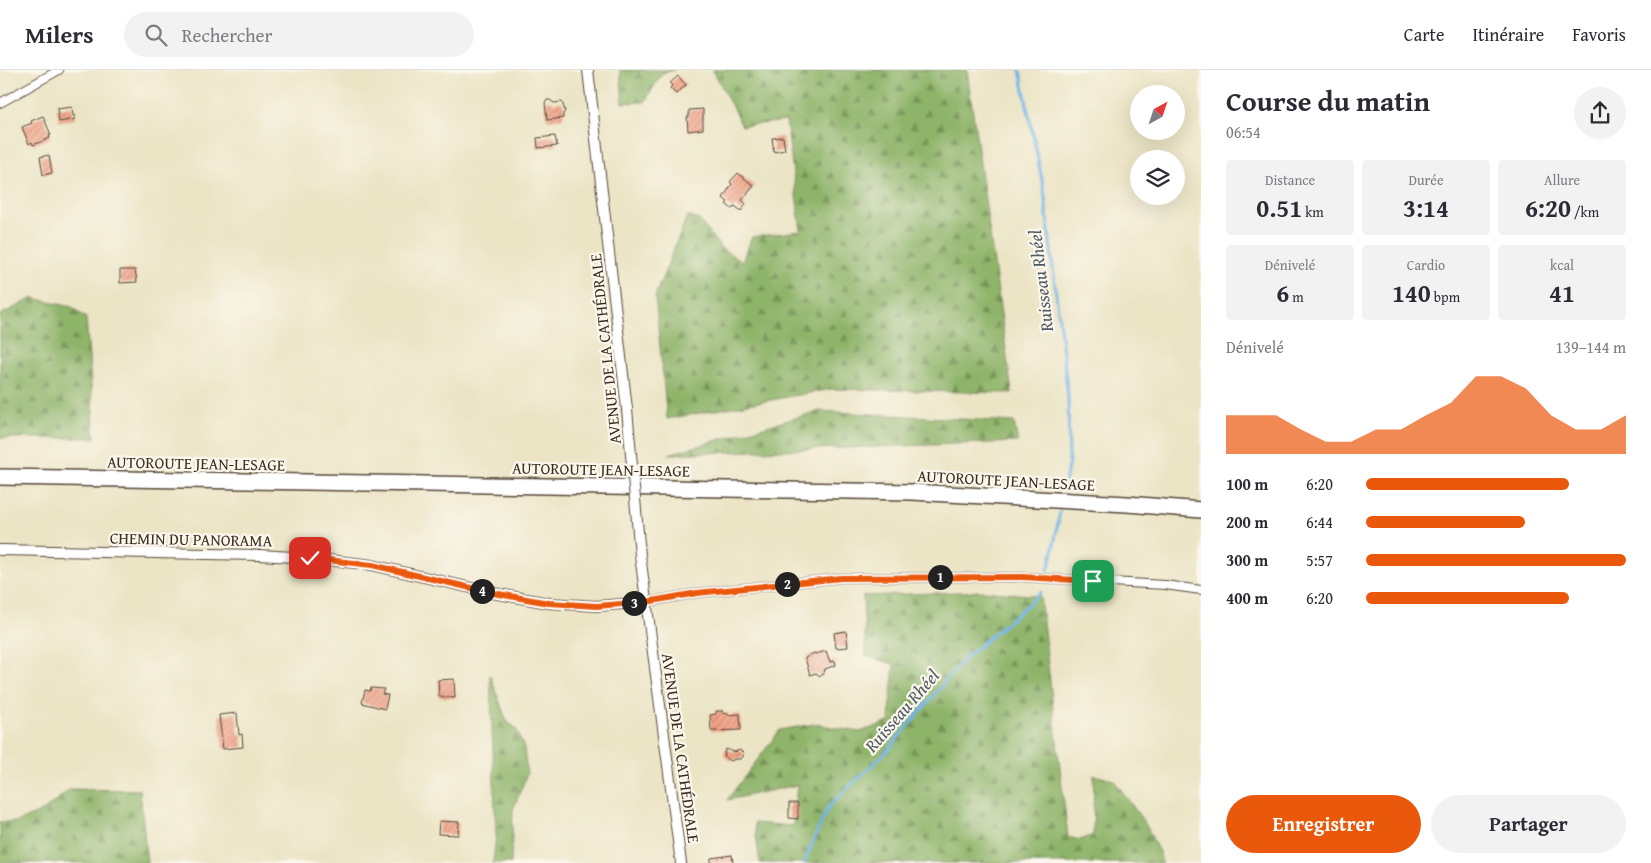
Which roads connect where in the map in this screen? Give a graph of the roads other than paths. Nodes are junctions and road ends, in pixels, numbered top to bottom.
1 (59, 70) edge
2 (588, 70) edge
3 (0, 103) edge
4 (0, 477) edge
5 (1201, 510) edge
6 (0, 550) edge
7 (1201, 590) edge
8 (646, 602) junction
9 (681, 863) edge

1 - 3 street
2 - 8 street, AVENUE DE LA CATHÉDRALE, bridge
4 - 5 highway, AUTOROUTE JEAN-LESAGE
6 - 8 street, CHEMIN DU PANORAMA
7 - 8 street
8 - 9 street, AVENUE DE LA CATHÉDRALE

